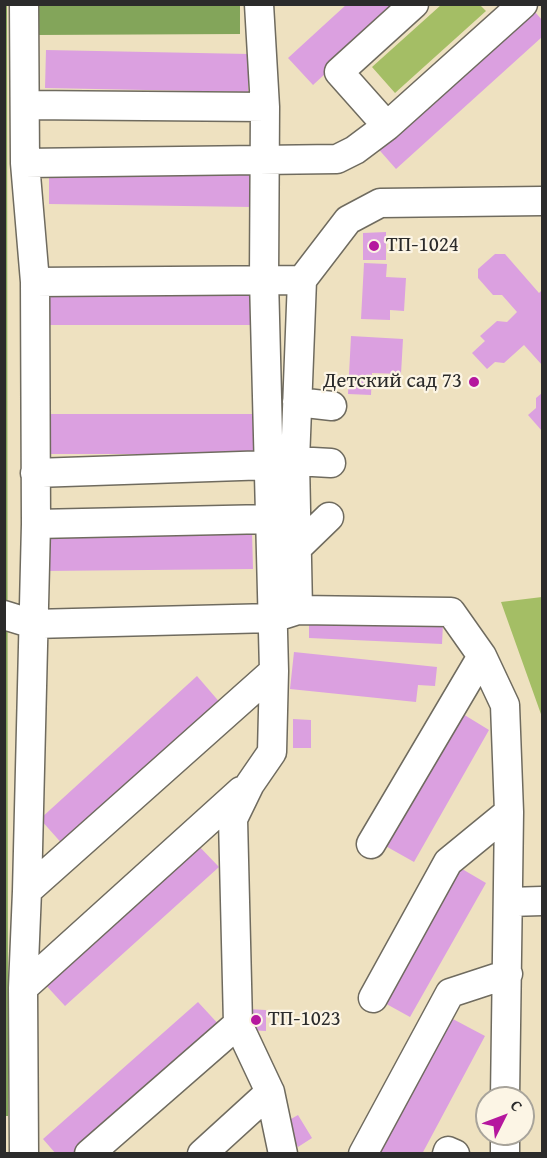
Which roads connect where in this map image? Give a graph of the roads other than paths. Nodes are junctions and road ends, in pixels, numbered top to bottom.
1 (24, 4) edge
2 (259, 4) edge
3 (414, 4) edge
4 (523, 4) edge
5 (26, 105) junction
6 (265, 107) junction
7 (387, 126) junction
8 (266, 161) junction
9 (26, 163) junction
10 (543, 201) edge
11 (264, 279) junction
12 (302, 279) junction
13 (35, 282) junction
14 (297, 402) junction
15 (332, 406) dead end
16 (282, 463) junction
17 (331, 463) dead end
18 (35, 473) junction
19 (329, 517) dead end
20 (270, 519) junction
21 (36, 524) junction
22 (296, 549) junction
23 (285, 614) junction
24 (4, 615) edge
25 (33, 624) junction
26 (482, 656) junction
27 (274, 671) junction
28 (250, 784) junction
29 (509, 812) junction
30 (371, 844) dead end
31 (27, 891) junction
32 (543, 901) edge
33 (509, 902) junction
34 (508, 974) junction
35 (23, 988) junction
36 (374, 998) dead end
37 (238, 1024) junction
38 (506, 1086) edge
39 (270, 1092) junction
40 (24, 1154) edge
41 (89, 1154) edge
42 (202, 1154) edge
43 (283, 1154) edge
44 (363, 1154) edge
45 (447, 1154) edge
46 (455, 1154) edge

1 - 5 lane
2 - 6 lane
3 - 7 lane
4 - 7 lane
5 - 6 lane
5 - 9 lane
6 - 8 lane
7 - 8 lane
8 - 9 lane
8 - 11 lane
9 - 13 lane
10 - 12 lane
11 - 12 lane
11 - 13 lane
11 - 16 lane
12 - 14 lane
13 - 18 lane
14 - 15 lane
14 - 16 lane
16 - 17 lane
16 - 18 lane
16 - 20 lane
16 - 22 lane
18 - 21 lane
19 - 22 lane
20 - 21 lane
20 - 23 lane
21 - 25 lane
22 - 23 lane
23 - 25 lane
23 - 26 lane
23 - 27 lane
24 - 25 lane
25 - 31 lane
26 - 29 lane
26 - 30 lane
27 - 28 lane
27 - 31 lane
28 - 35 lane
28 - 37 lane
29 - 33 lane
29 - 36 lane
31 - 35 lane
32 - 33 lane
33 - 34 lane
34 - 38 lane
34 - 44 lane
35 - 40 lane
37 - 39 lane
37 - 41 lane
39 - 42 lane
39 - 43 lane
45 - 46 lane

